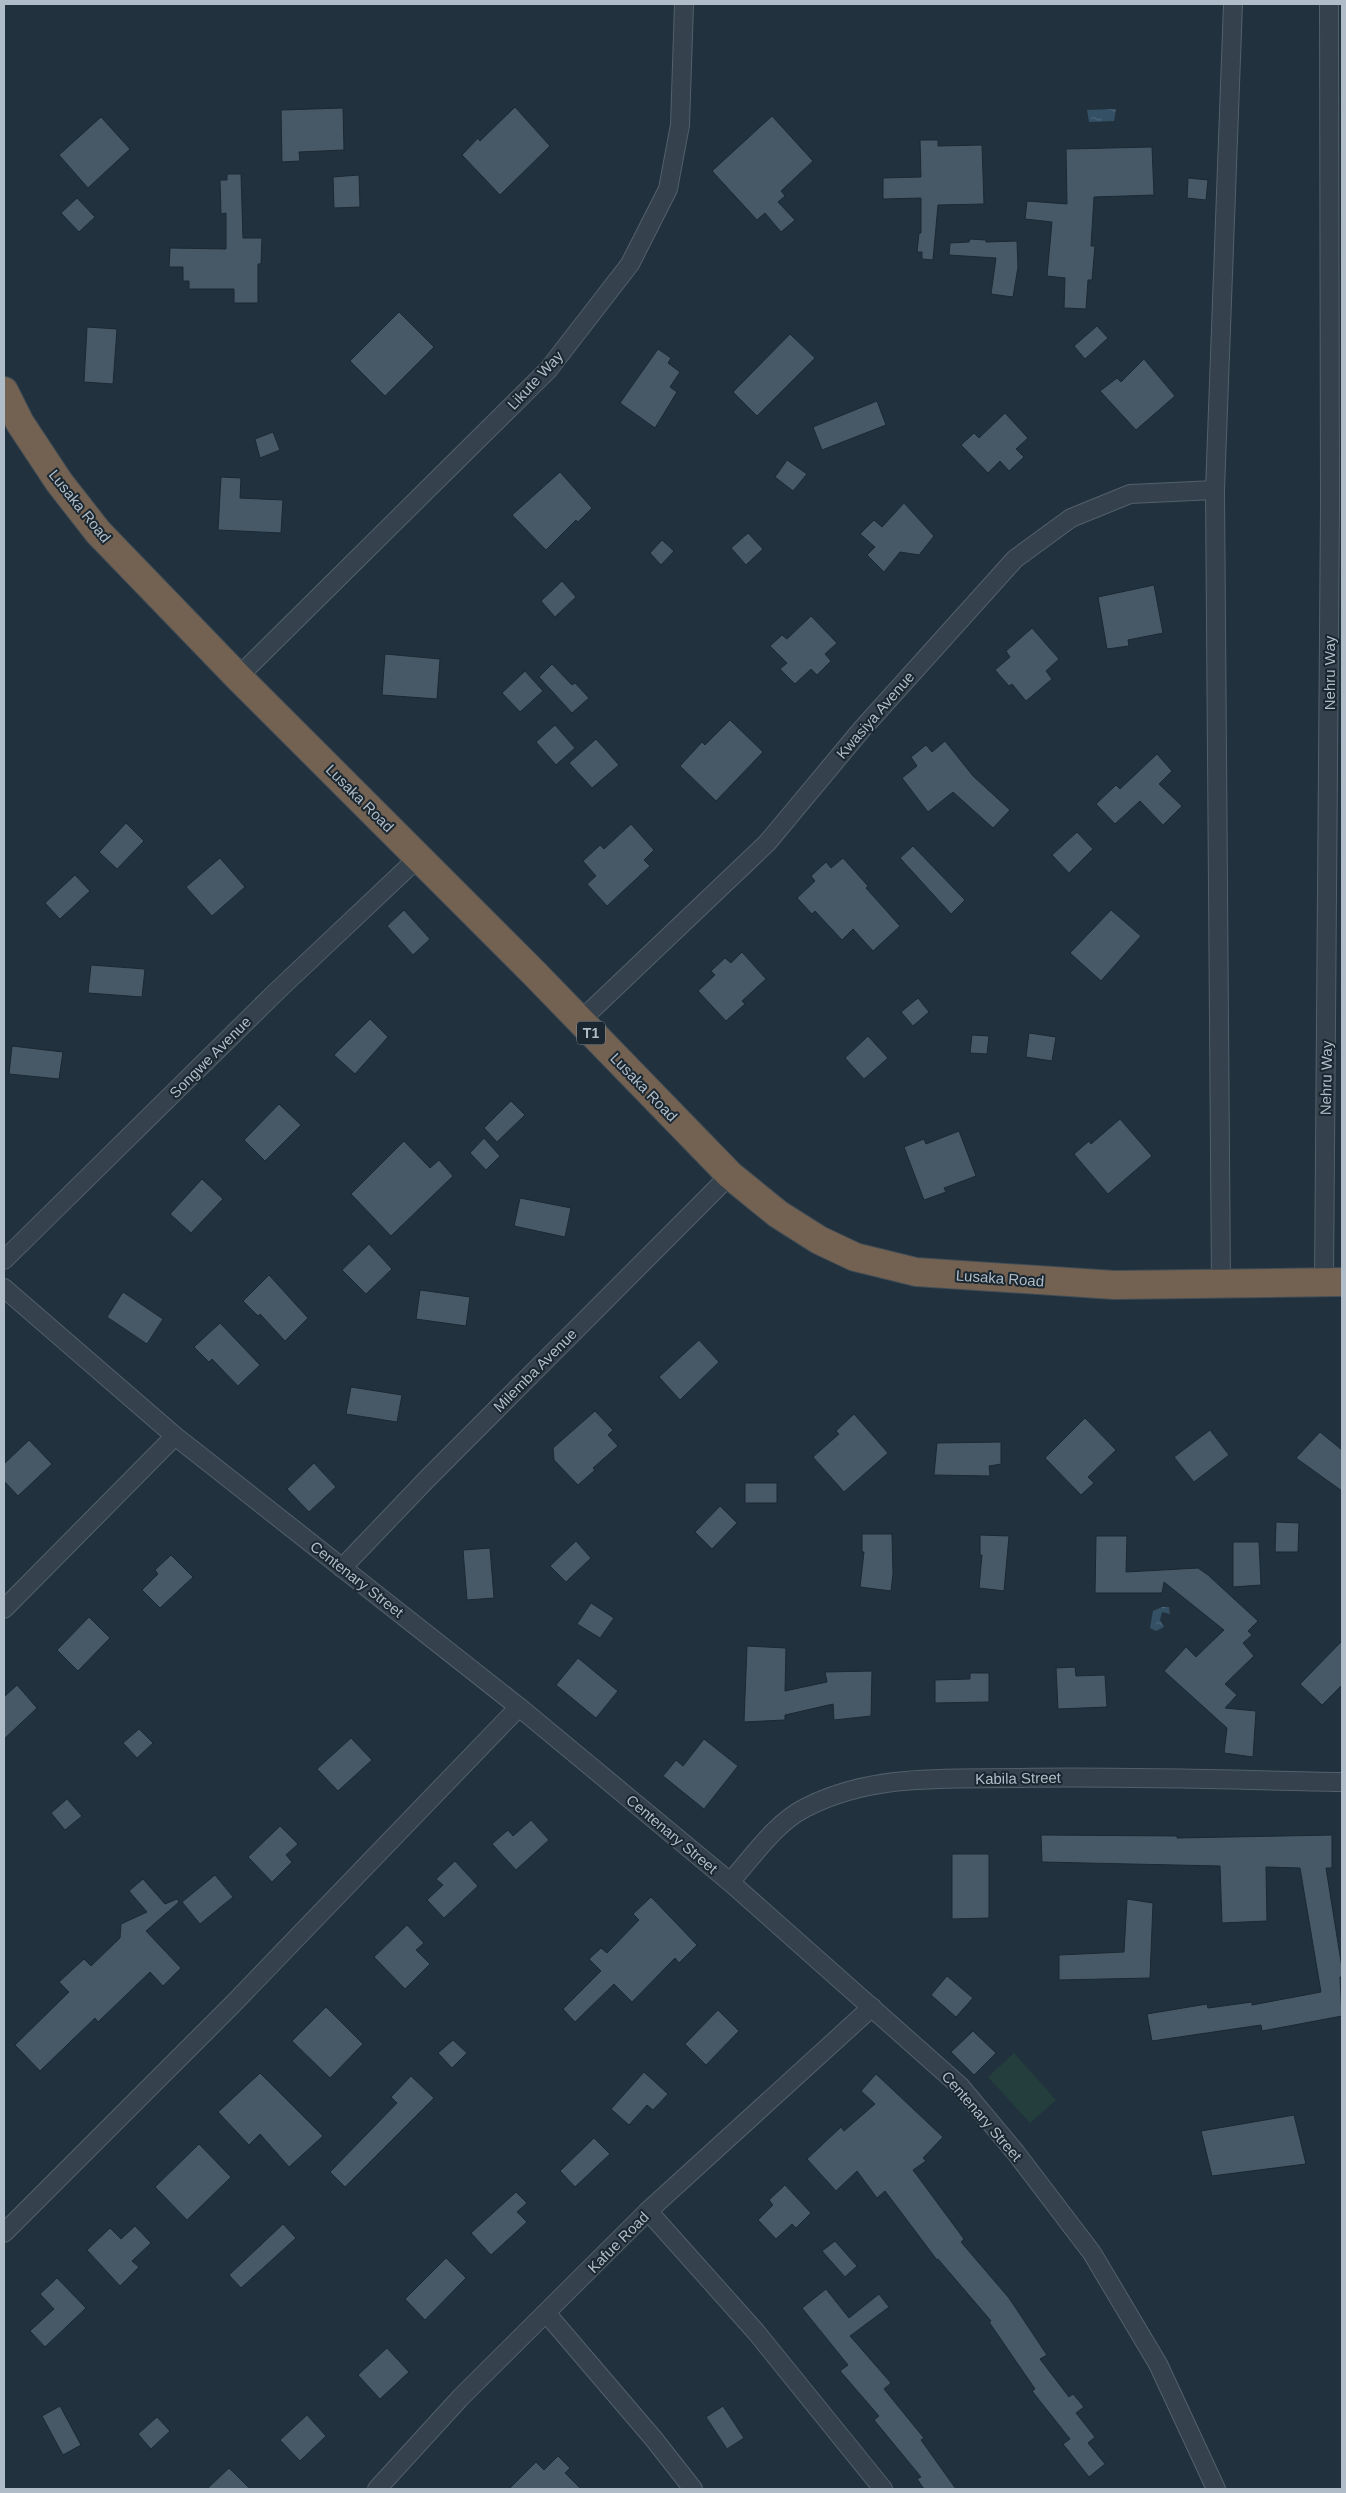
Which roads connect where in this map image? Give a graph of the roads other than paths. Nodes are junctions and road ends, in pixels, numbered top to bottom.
1 (684, 4) edge
2 (1233, 4) edge
3 (1329, 4) edge
4 (4, 391) edge
5 (1215, 490) junction
6 (238, 678) junction
7 (419, 857) junction
8 (580, 1021) junction
9 (730, 1175) junction
10 (4, 1260) edge
11 (1333, 1282) edge
12 (1221, 1286) junction
13 (4, 1288) edge
14 (175, 1436) junction
15 (342, 1568) junction
16 (4, 1609) edge
17 (519, 1707) junction
18 (1342, 1782) edge
19 (730, 1882) junction
20 (872, 2007) junction
21 (648, 2211) junction
22 (4, 2233) edge
23 (547, 2314) junction
24 (376, 2489) edge
25 (693, 2489) edge
26 (883, 2489) edge
27 (1216, 2489) edge

1 - 6 street, Likute Way
2 - 5 street
3 - 11 street, Nehru Way
4 - 6 highway, Lusaka Road / T1
5 - 8 street, Kwasiya Avenue
5 - 12 street
6 - 7 highway, Lusaka Road / T1
7 - 8 highway, Lusaka Road / T1
7 - 10 street, Songwe Avenue
8 - 9 highway, Lusaka Road / T1
9 - 12 highway, Lusaka Road / T1
9 - 15 street, Milemba Avenue
11 - 12 highway, Lusaka Road / T1
13 - 14 street, Centenary Street
14 - 15 street, Centenary Street
14 - 16 street
15 - 17 street, Centenary Street
17 - 19 street, Centenary Street
17 - 22 street
18 - 19 street, Kabila Street
19 - 20 street, Centenary Street
20 - 21 street, Kafue Road
20 - 27 street, Centenary Street
21 - 23 street, Kafue Road
21 - 26 street
23 - 24 street, Kafue Road
23 - 25 street

